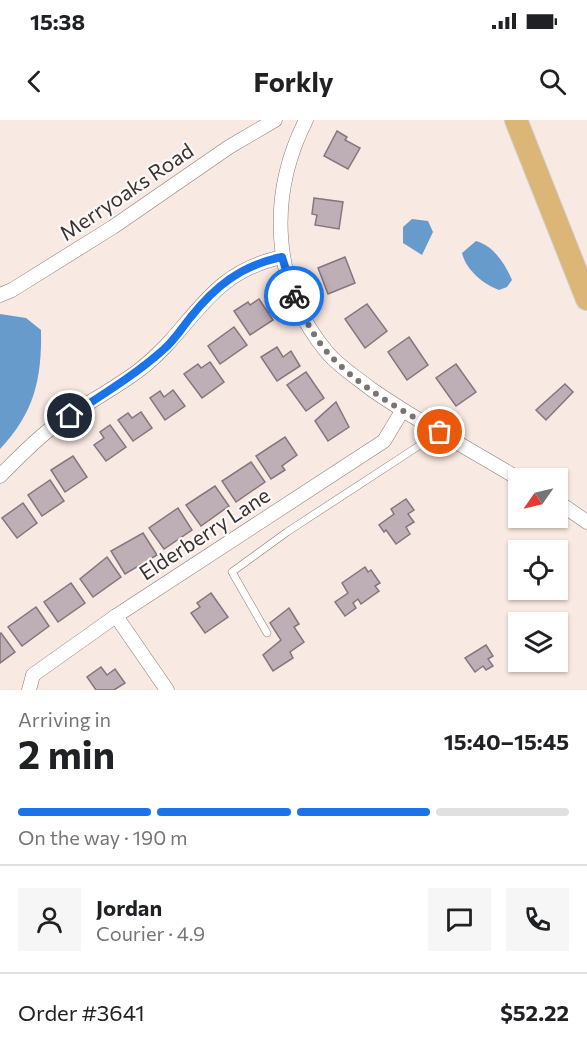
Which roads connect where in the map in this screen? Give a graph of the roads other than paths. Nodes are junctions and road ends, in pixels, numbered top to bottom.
1 (275, 120) edge
2 (306, 120) edge
3 (516, 120) edge
4 (282, 257) junction
5 (0, 295) edge
6 (587, 299) edge
7 (402, 411) junction
8 (440, 432) junction
9 (508, 472) edge
10 (0, 476) edge
11 (568, 509) edge
12 (587, 522) edge
13 (116, 616) junction
14 (267, 633) dead end
15 (29, 690) edge
16 (167, 690) edge

1 - 5 street, Merryoaks Road
2 - 4 street
3 - 6 highway
4 - 7 street
4 - 10 street
7 - 8 street
7 - 13 street, Elderberry Lane
8 - 9 street
8 - 14 lane
11 - 12 street
13 - 15 street, Elderberry Lane
13 - 16 street

